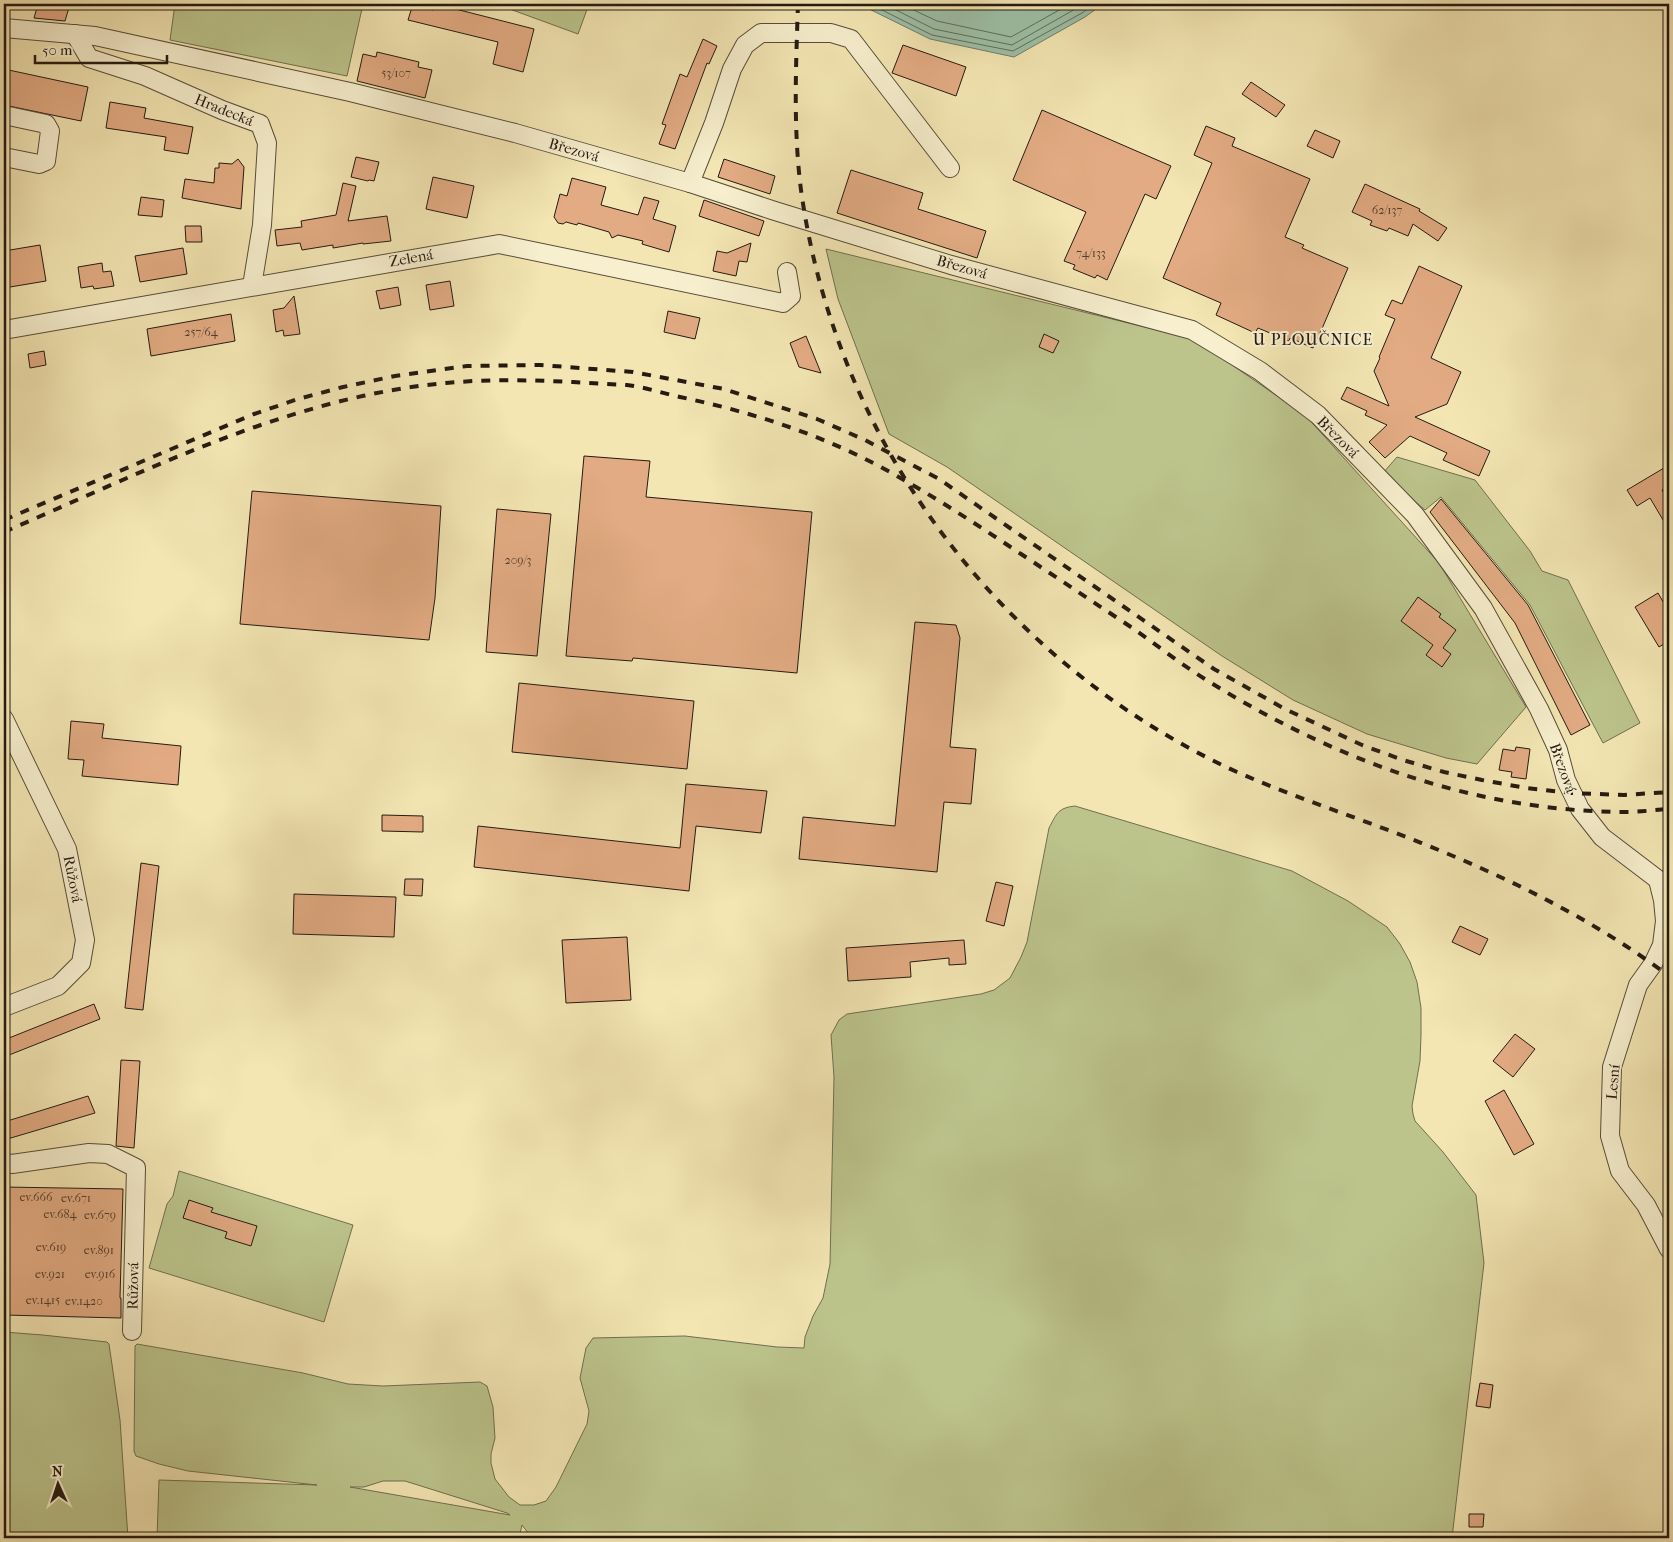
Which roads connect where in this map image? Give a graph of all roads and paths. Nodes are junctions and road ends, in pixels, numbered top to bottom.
1 (4, 28) edge
2 (74, 34) junction
3 (4, 115) edge
4 (4, 157) edge
5 (950, 168) dead end
6 (690, 183) junction
7 (787, 272) dead end
8 (252, 286) junction
9 (4, 330) edge
10 (4, 719) edge
11 (1664, 884) edge
12 (4, 1007) edge
13 (4, 1163) edge
14 (1669, 1249) edge
15 (132, 1331) dead end

1 - 2 street, Březová
2 - 6 street, Březová
2 - 8 street, Hradecká
3 - 4 street
5 - 6 street
6 - 11 street, Březová
7 - 8 street, Zelená
8 - 9 street, Zelená
10 - 12 street, Růžová
11 - 14 street, Lesní
13 - 15 street, Růžová

